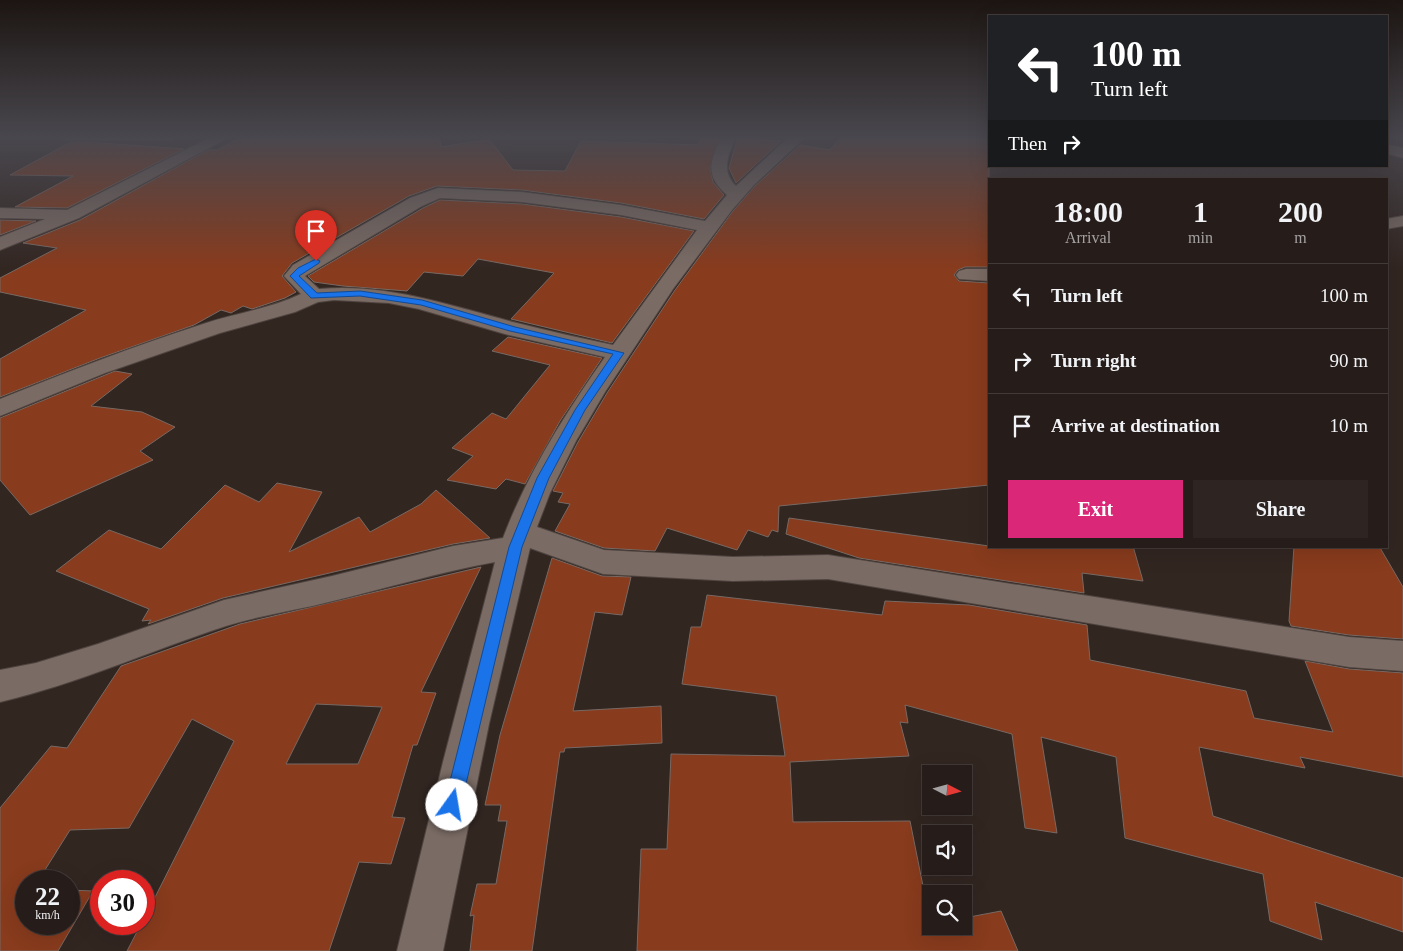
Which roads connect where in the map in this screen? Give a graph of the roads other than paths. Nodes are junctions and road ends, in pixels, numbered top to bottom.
1 (138, 180) edge
2 (723, 180) edge
3 (749, 180) edge
4 (736, 194) junction
5 (0, 213) edge
6 (73, 214) junction
7 (1403, 221) edge
8 (1388, 224) edge
9 (709, 227) junction
10 (0, 244) edge
11 (966, 275) dead end
12 (988, 276) edge
13 (314, 296) junction
14 (619, 353) junction
15 (0, 408) edge
16 (518, 540) junction
17 (1403, 656) edge
18 (0, 686) edge
19 (420, 951) edge

1 - 6 street
2 - 4 street
3 - 4 street
4 - 9 street
5 - 6 street
6 - 10 street
7 - 8 street
9 - 13 street
9 - 14 street
11 - 12 street
13 - 14 street
13 - 15 street
14 - 16 street
16 - 17 street
16 - 18 street
16 - 19 street

